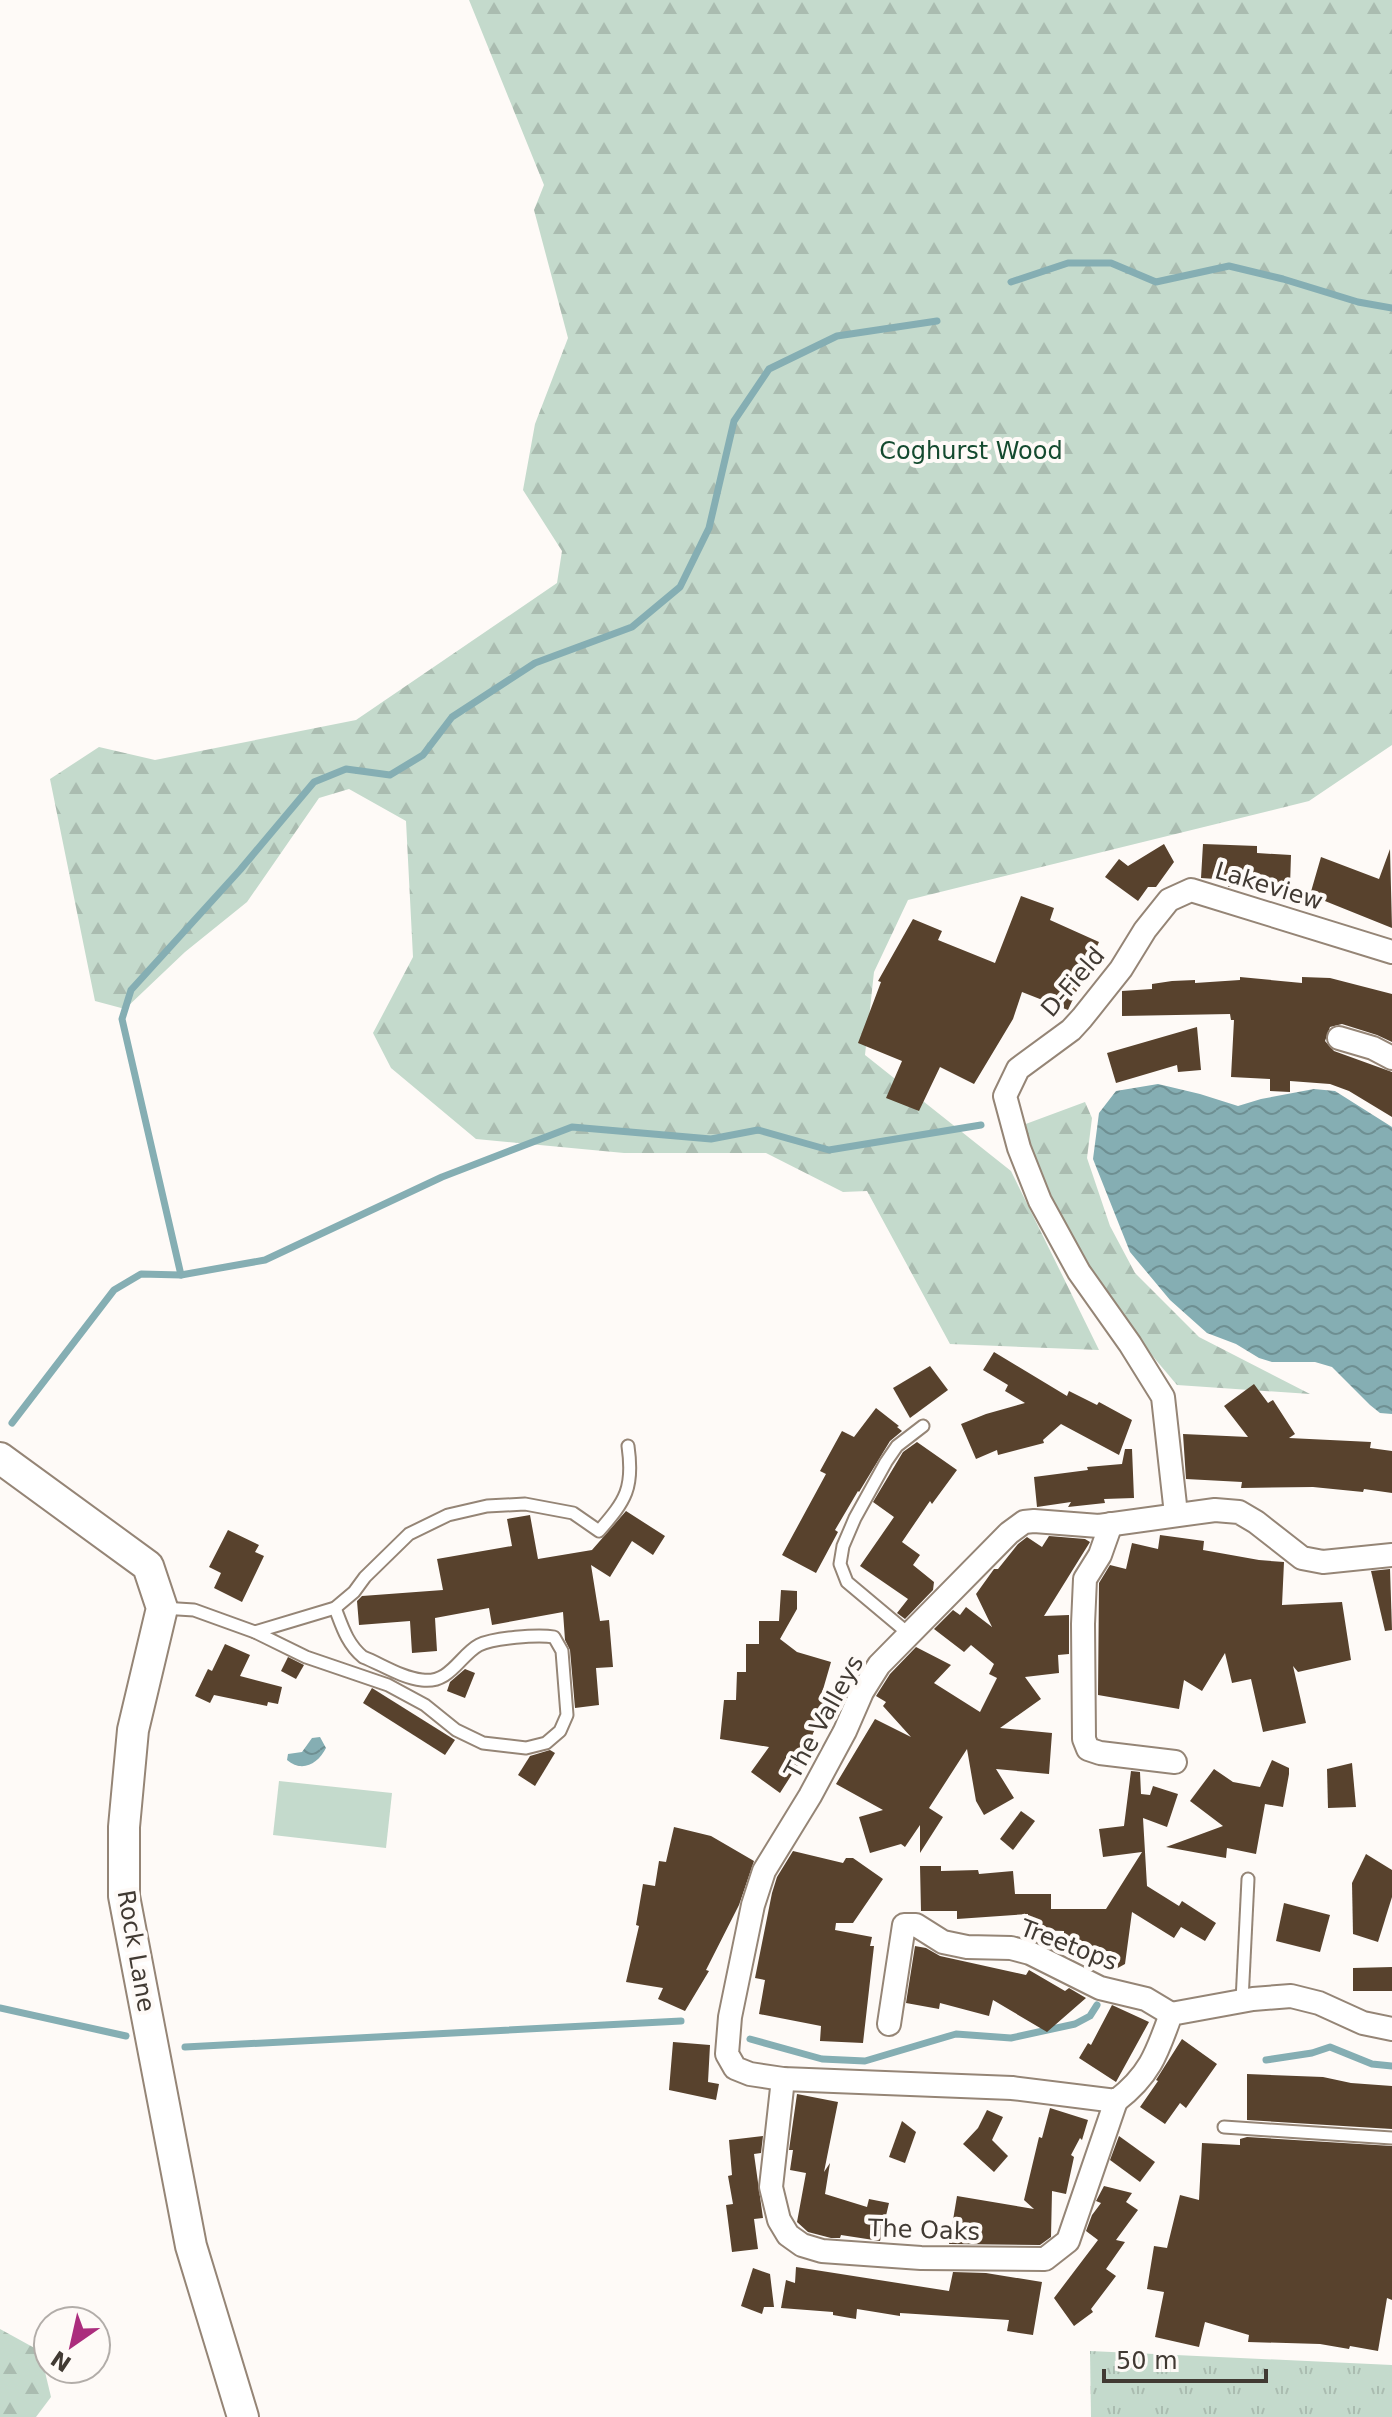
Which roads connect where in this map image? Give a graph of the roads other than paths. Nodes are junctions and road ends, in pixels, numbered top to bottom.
1 (1145, 930) joint
2 (1392, 952) edge
3 (1339, 1038) dead end
4 (1392, 1058) edge
5 (923, 1426) dead end
6 (628, 1446) dead end
7 (0, 1458) edge
8 (1176, 1514) junction
9 (1111, 1524) junction
10 (1392, 1555) edge
11 (162, 1608) junction
12 (335, 1608) junction
13 (255, 1632) junction
14 (909, 1634) junction
15 (1175, 1762) dead end
16 (1248, 1879) dead end
17 (1242, 2001) junction
18 (1171, 2014) junction
19 (889, 2024) dead end
20 (1392, 2029) edge
21 (783, 2079) junction
22 (1116, 2101) junction
23 (1224, 2127) dead end
24 (1392, 2138) edge
25 (243, 2417) edge

1 - 2 street, Lakeview
1 - 8 street, D-Field
3 - 4 street
5 - 14 lane
6 - 12 lane
7 - 11 street
8 - 9 street, The Valleys
8 - 10 street, The Valleys
9 - 14 street, The Valleys
9 - 15 street
11 - 13 lane
11 - 25 street, Rock Lane
12 - 13 lane
12 - 13 lane
14 - 21 street, The Valleys
16 - 17 lane
17 - 18 street
17 - 20 street
18 - 19 street, Treetops
18 - 22 street
21 - 22 street, The Valleys
21 - 22 street, The Oaks
23 - 24 lane

